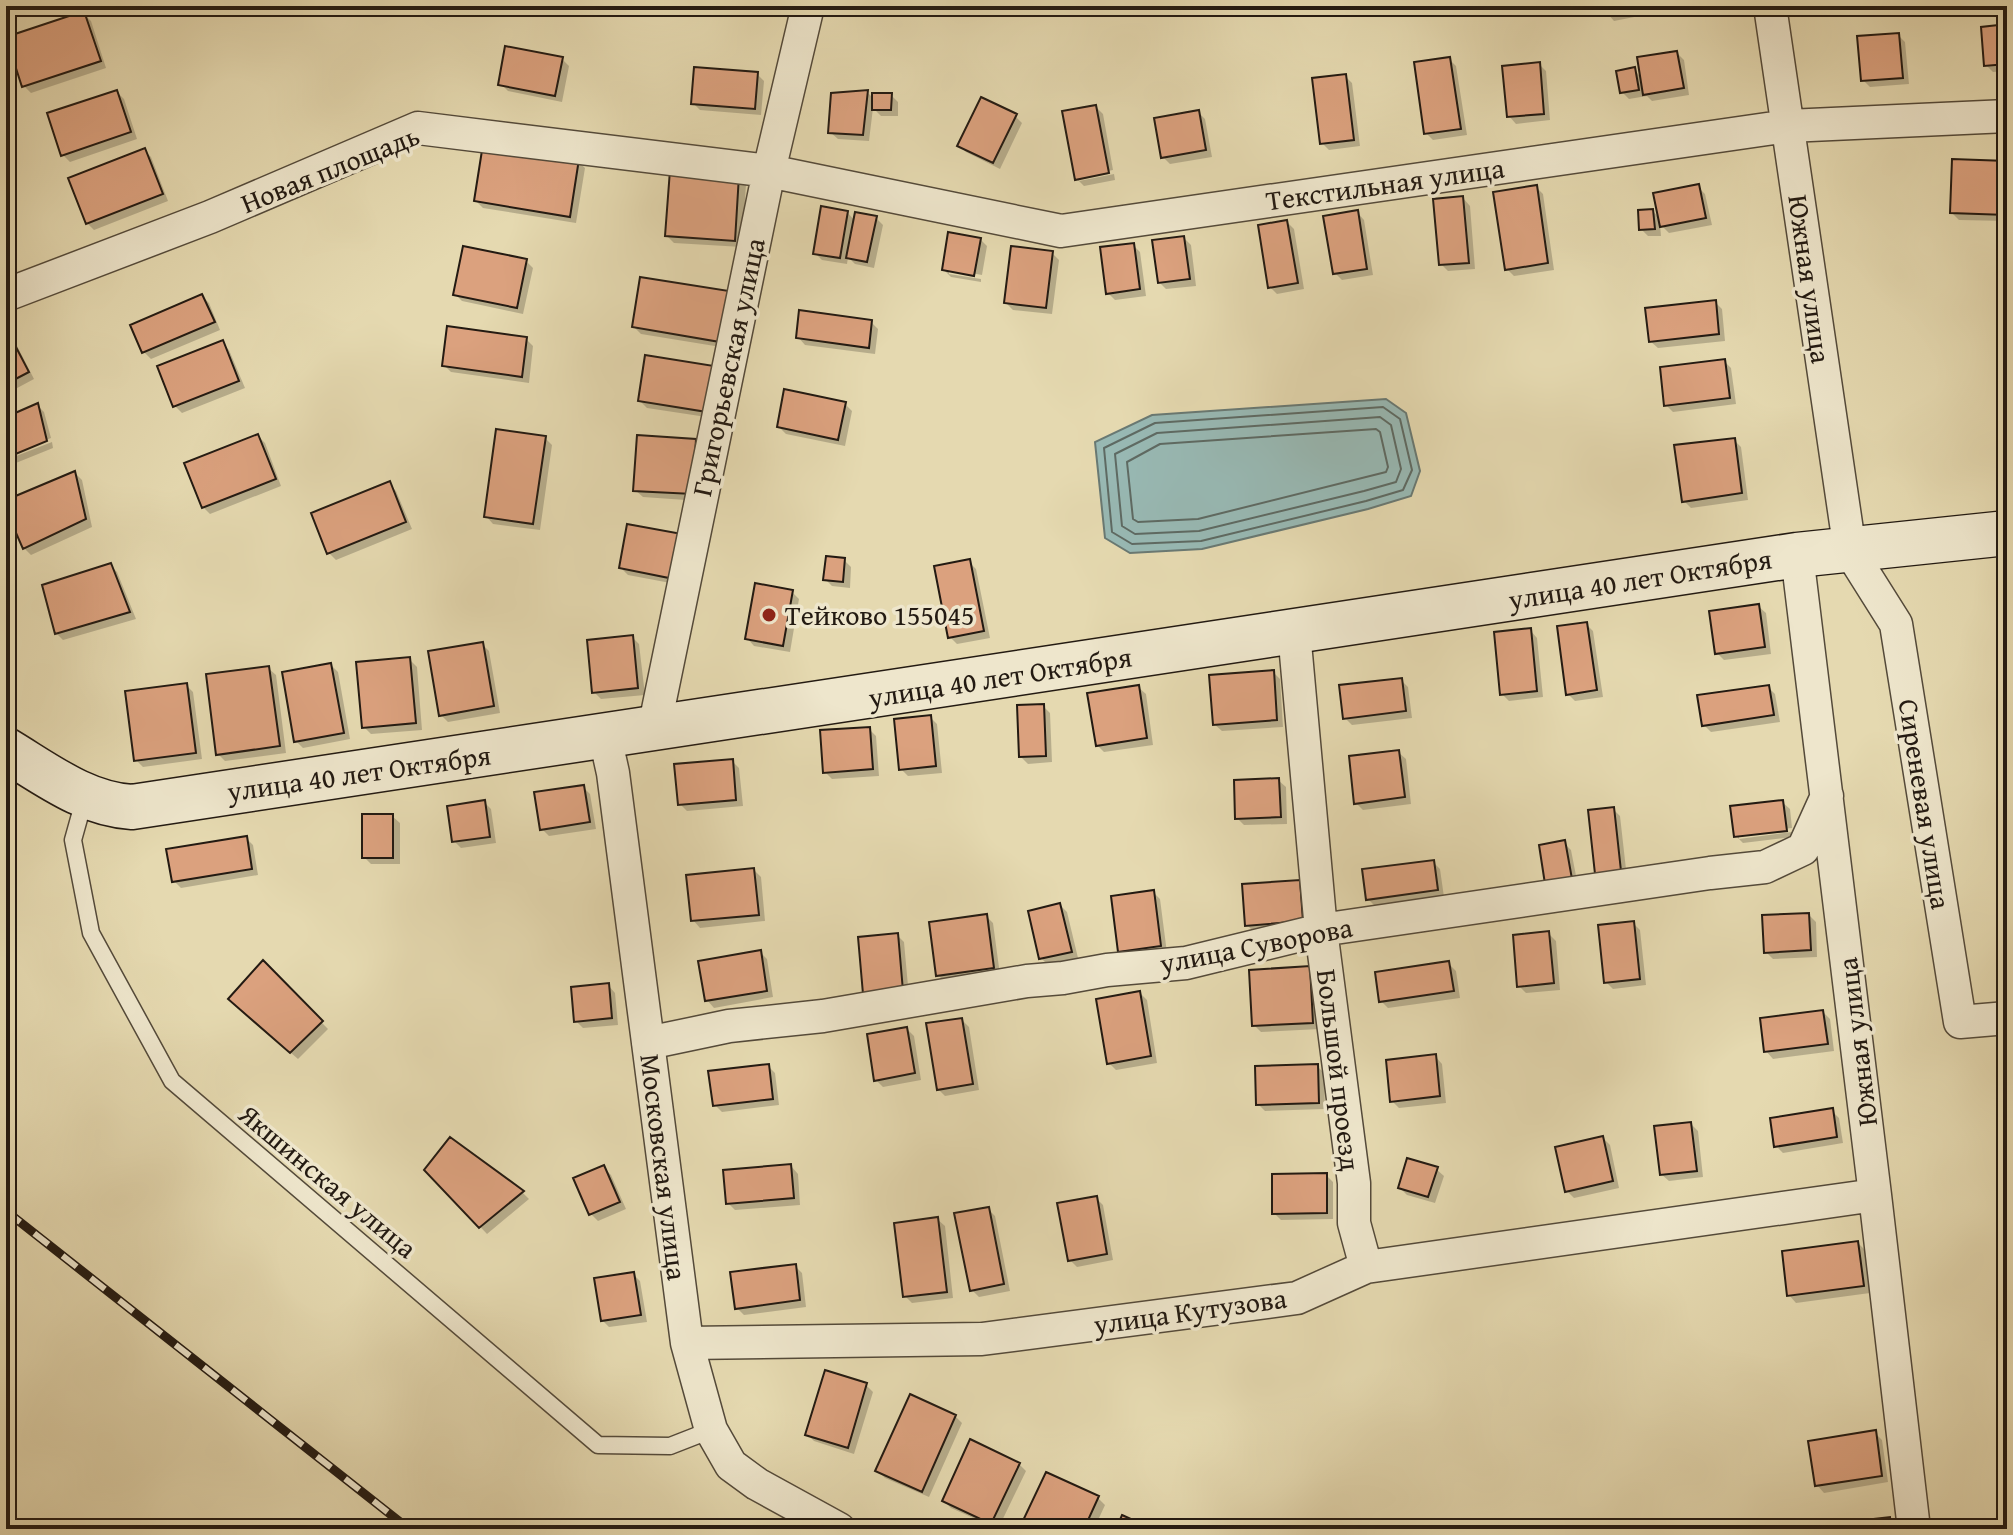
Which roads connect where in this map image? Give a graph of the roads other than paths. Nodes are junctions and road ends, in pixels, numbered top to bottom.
1 (808, 6) edge
2 (1770, 6) edge
3 (2007, 116) edge
4 (1788, 126) junction
5 (499, 138) joint
6 (769, 171) junction
7 (6, 295) edge
8 (2007, 533) edge
9 (1850, 551) junction
10 (1797, 555) junction
11 (1294, 632) junction
12 (654, 729) junction
13 (605, 737) junction
14 (6, 750) edge
15 (1827, 796) junction
16 (85, 797) junction
17 (1321, 930) junction
18 (2007, 1018) edge
19 (648, 1043) junction
20 (1875, 1195) junction
21 (1366, 1267) junction
22 (687, 1343) junction
23 (711, 1430) junction
24 (839, 1529) edge
25 (1914, 1529) edge

1 - 6 street, Григорьевская улица
2 - 4 street, Южная улица
3 - 4 street, Текстильная улица
4 - 6 street, Текстильная улица
4 - 9 street, Южная улица
5 - 6 street, Текстильная улица
5 - 7 street, Новая площадь
6 - 12 street, Григорьевская улица
8 - 9 street, улица 40 лет Октября
9 - 10 street, улица 40 лет Октября
9 - 18 street, Сиреневая улица
10 - 11 street, улица 40 лет Октября
10 - 15 street, Южная улица
11 - 12 street, улица 40 лет Октября
11 - 17 street, Большой проезд
12 - 13 street, улица 40 лет Октября
13 - 16 street, улица 40 лет Октября
13 - 19 street, Московская улица
14 - 16 street, улица 40 лет Октября
15 - 17 street, улица Суворова
15 - 20 street, Южная улица
16 - 23 lane, Якшинская улица
17 - 19 street, улица Суворова
17 - 21 street, Большой проезд
19 - 22 street, Московская улица
20 - 21 street, улица Кутузова
20 - 25 street, Южная улица
21 - 22 street, улица Кутузова
22 - 23 street, Московская улица
23 - 24 street, Московская улица

